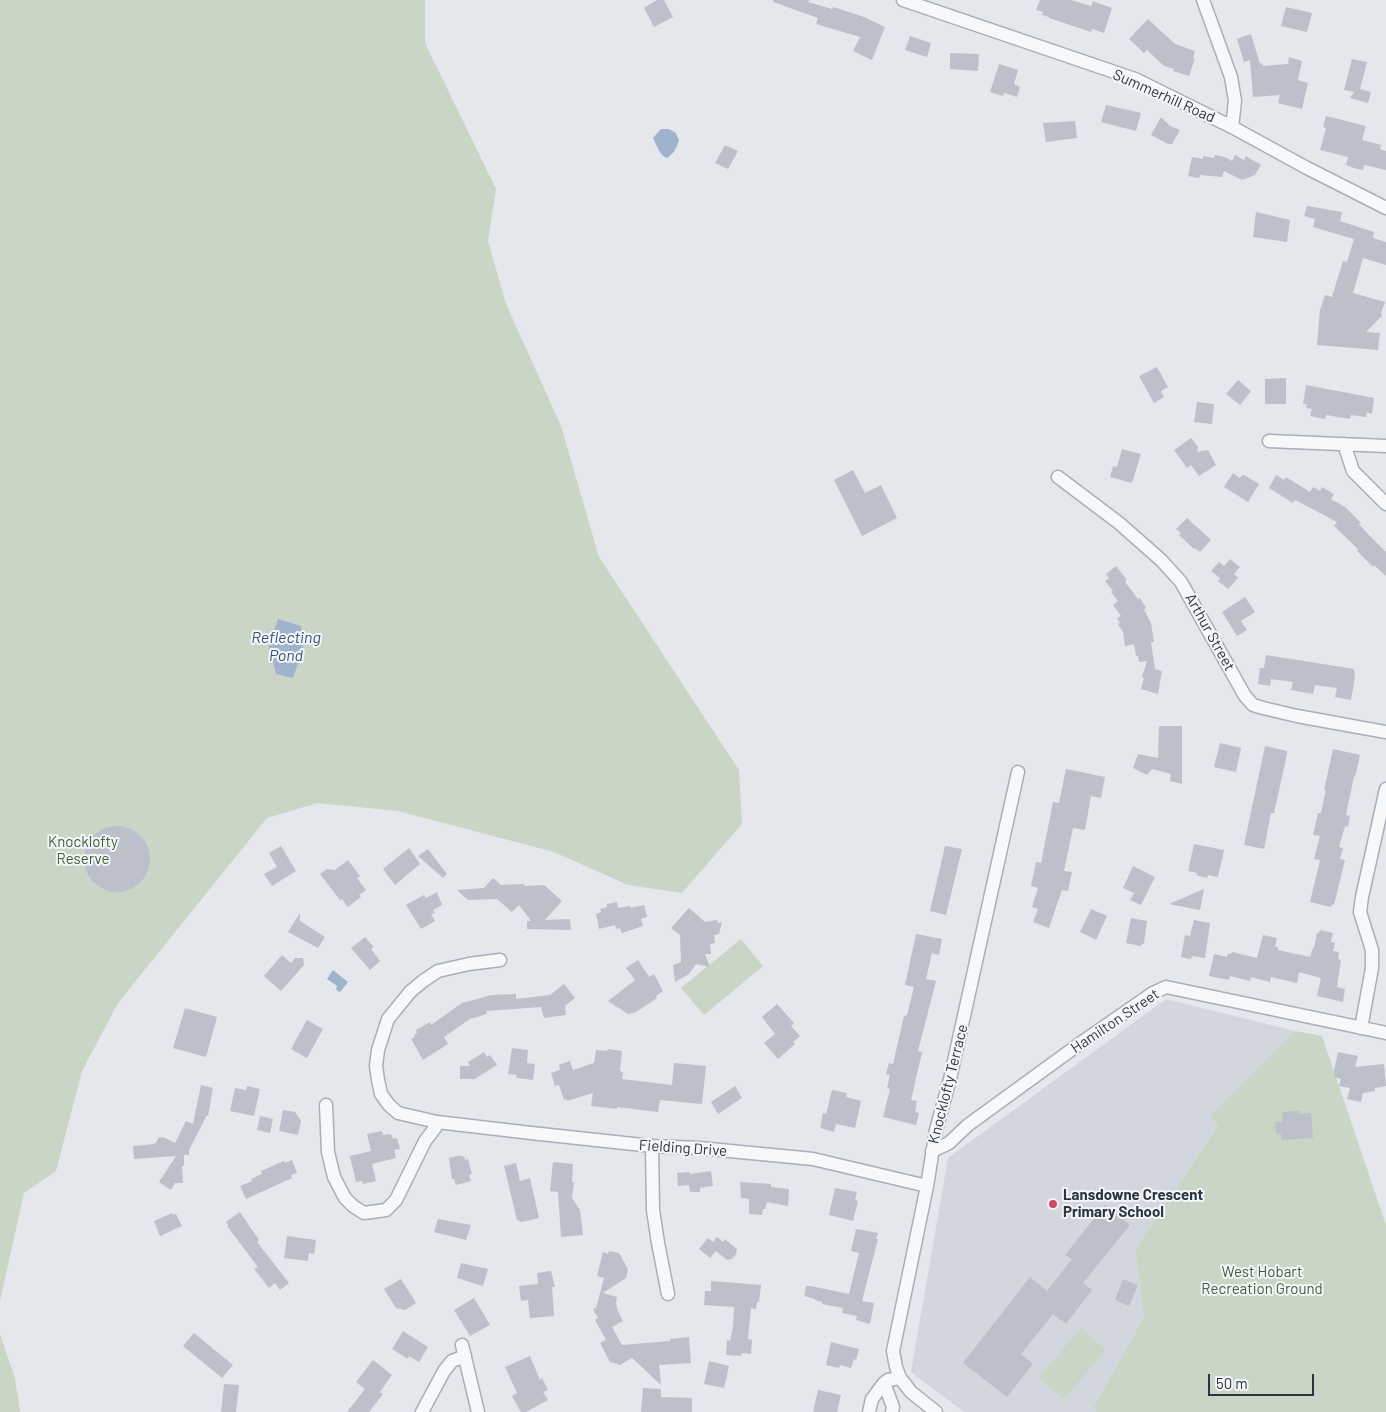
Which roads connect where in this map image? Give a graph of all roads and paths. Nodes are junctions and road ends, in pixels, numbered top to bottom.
1 (903, 0) edge
2 (1203, 0) edge
3 (1232, 127) junction
4 (1386, 208) edge
5 (1269, 441) dead end
6 (1344, 444) junction
7 (1386, 446) edge
8 (1058, 477) dead end
9 (1386, 504) edge
10 (1386, 732) edge
11 (1018, 772) dead end
12 (1386, 789) edge
13 (500, 960) dead end
14 (1361, 1028) junction
15 (1386, 1033) edge
16 (326, 1105) dead end
17 (437, 1122) junction
18 (652, 1146) junction
19 (932, 1152) junction
20 (927, 1186) junction
21 (668, 1294) dead end
22 (900, 1378) junction
23 (884, 1383) junction
24 (422, 1412) edge
25 (478, 1412) edge
26 (869, 1412) edge
27 (892, 1412) edge
28 (936, 1412) edge

1 - 3 street, Summerhill Road
2 - 3 street
3 - 4 street, Summerhill Road
5 - 6 street
6 - 7 street
6 - 9 street
8 - 10 street, Arthur Street
11 - 19 street, Knocklofty Terrace
12 - 14 street
13 - 17 street, Fielding Drive
14 - 15 street, Hamilton Street
14 - 19 street, Hamilton Street
16 - 17 street
17 - 18 street, Fielding Drive
18 - 20 street, Fielding Drive
18 - 21 street
19 - 20 street, Knocklofty Terrace
20 - 22 street, Knocklofty Terrace
22 - 23 street
22 - 28 street
23 - 26 street
23 - 27 street
24 - 25 street

